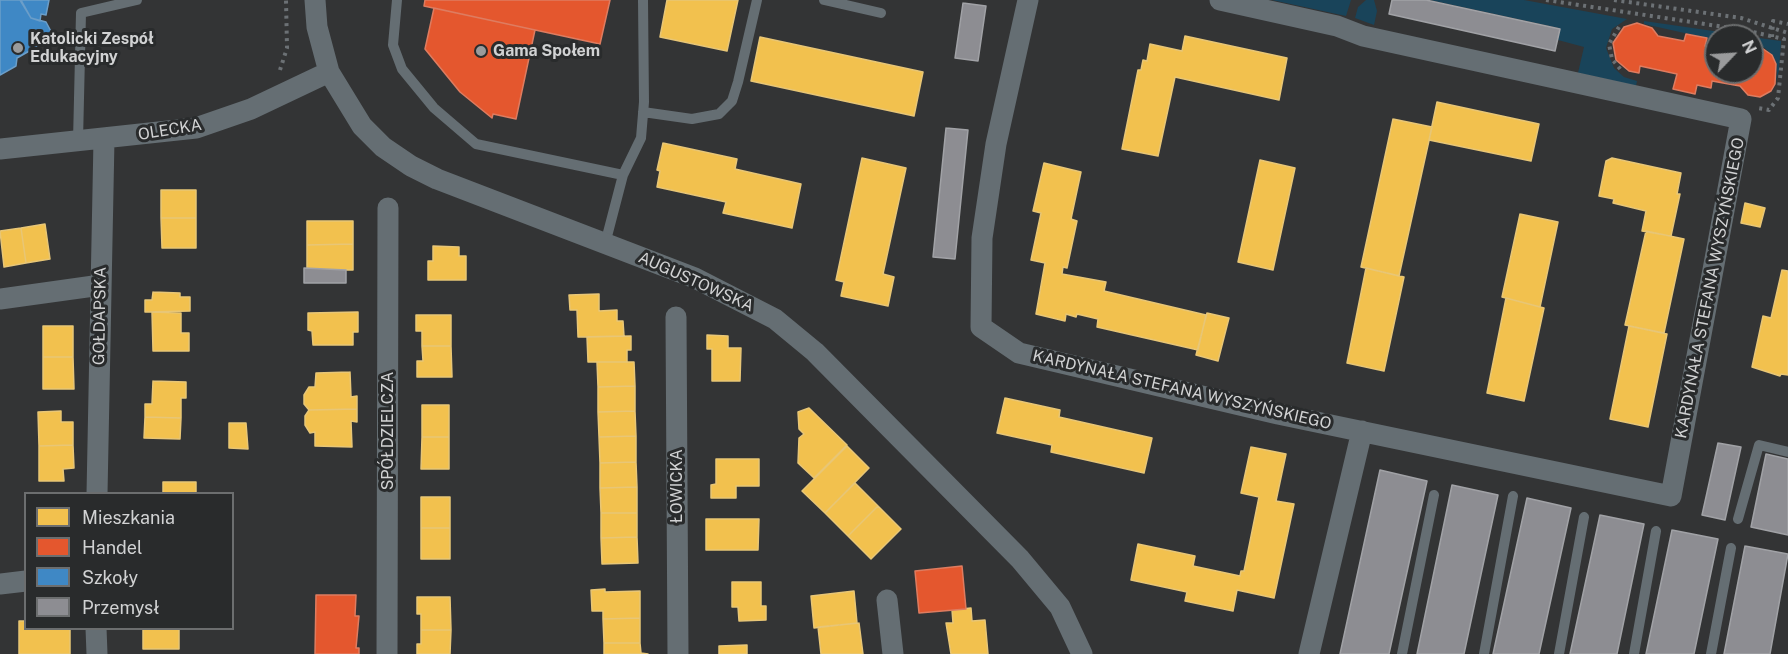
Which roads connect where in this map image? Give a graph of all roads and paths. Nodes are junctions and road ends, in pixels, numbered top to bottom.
1 (137, 0) edge
2 (286, 0) edge
3 (315, 0) edge
4 (397, 0) edge
5 (643, 0) edge
6 (758, 0) edge
7 (824, 0) edge
8 (1028, 0) edge
9 (1220, 0) edge
10 (1546, 0) edge
11 (1614, 0) edge
12 (881, 13) dead end
13 (1788, 24) edge
14 (1619, 27) dead end
15 (1773, 30) junction
16 (1788, 33) edge
17 (1772, 37) junction
18 (329, 72) junction
19 (1625, 74) dead end
20 (273, 75) dead end
21 (1757, 108) dead end
22 (643, 112) junction
23 (104, 139) junction
24 (78, 141) junction
25 (0, 149) edge
26 (623, 175) junction
27 (388, 208) dead end
28 (606, 244) junction
29 (101, 285) junction
30 (0, 299) edge
31 (676, 317) dead end
32 (1362, 431) junction
33 (1788, 452) edge
34 (97, 492) edge
35 (1434, 495) dead end
36 (1513, 496) dead end
37 (1584, 517) dead end
38 (1738, 519) dead end
39 (1656, 531) dead end
40 (1731, 548) dead end
41 (24, 582) edge
42 (0, 584) edge
43 (887, 600) dead end
44 (96, 630) edge
45 (97, 654) edge
46 (387, 654) edge
47 (678, 654) edge
48 (892, 654) edge
49 (1082, 654) edge
50 (1309, 654) edge
51 (1402, 654) edge
52 (1484, 654) edge
53 (1559, 654) edge
54 (1634, 654) edge
55 (1712, 654) edge

1 - 24 lane
2 - 20 path
3 - 18 street, AUGUSTOWSKA
4 - 26 lane
5 - 22 lane
6 - 22 lane
7 - 12 lane
8 - 32 street, KARDYNAŁA STEFANA WYSZYŃSKIEGO
9 - 32 street, KARDYNAŁA STEFANA WYSZYŃSKIEGO
10 - 17 path
11 - 15 path
13 - 15 path
14 - 19 path
15 - 16 path
15 - 17 path
17 - 21 path
18 - 23 street, OLECKA
18 - 28 street, AUGUSTOWSKA
22 - 26 lane
23 - 24 street, OLECKA
23 - 29 street, GOŁDAPSKA
24 - 25 street, OLECKA
26 - 28 lane
27 - 46 street, SPÓŁDZIELCZA
28 - 49 street, AUGUSTOWSKA
29 - 30 street
29 - 34 street, GOŁDAPSKA
31 - 47 street, ŁOWICKA
32 - 50 street
33 - 38 lane
35 - 51 lane
36 - 52 lane
37 - 53 lane
39 - 54 lane
40 - 55 lane
41 - 42 street
43 - 48 street
44 - 45 street

